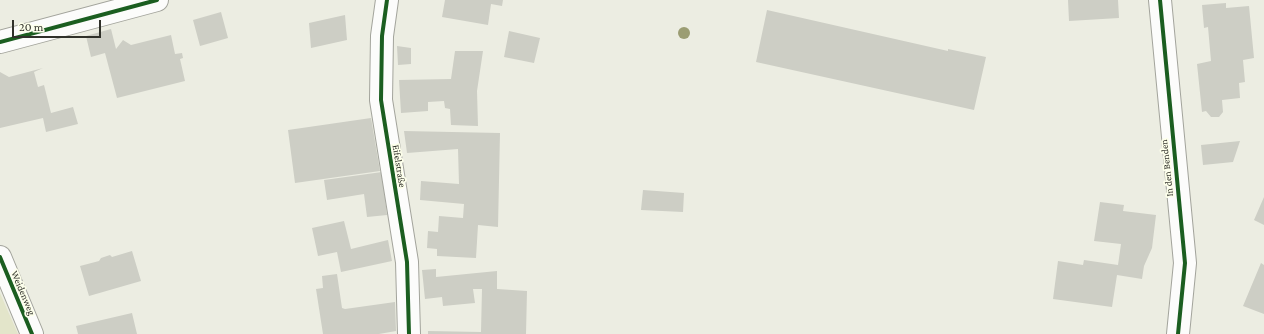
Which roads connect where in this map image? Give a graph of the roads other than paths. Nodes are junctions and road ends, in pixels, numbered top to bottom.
1 (157, 0) edge
2 (387, 0) edge
3 (1160, 0) edge
4 (0, 42) edge
5 (0, 258) edge
6 (32, 334) edge
7 (409, 334) edge
8 (1178, 334) edge

1 - 4 street
2 - 7 street, Eifelstraße
3 - 8 street, In den Benden
5 - 6 street, Weidenweg

